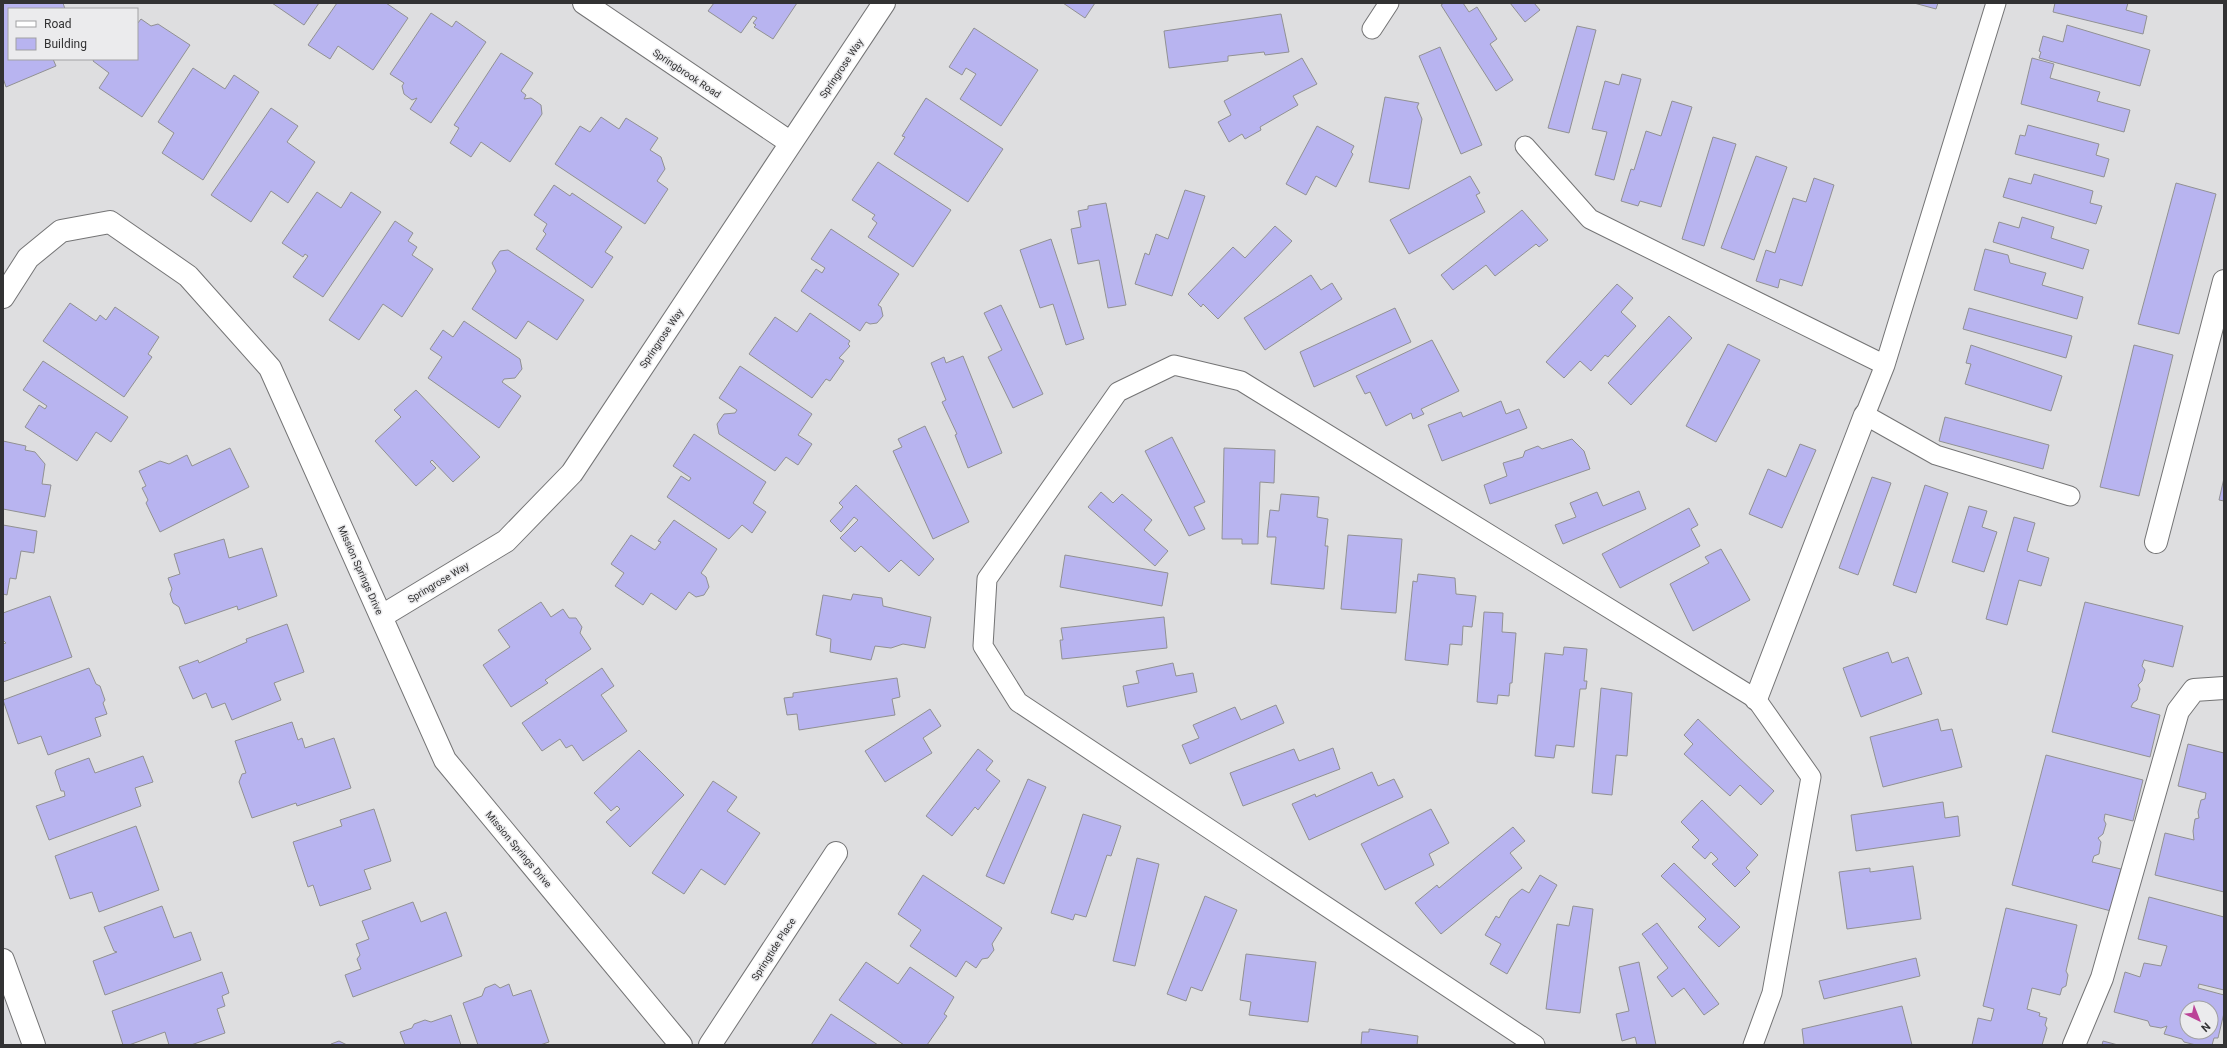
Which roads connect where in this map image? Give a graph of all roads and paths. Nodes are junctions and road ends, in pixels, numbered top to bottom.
1 (584, 3) edge
2 (884, 3) edge
3 (1389, 3) edge
4 (1996, 3) edge
5 (1372, 29) dead end
6 (791, 143) junction
7 (1525, 146) dead end
8 (2224, 281) edge
9 (3, 297) edge
10 (1886, 366) junction
11 (1865, 415) junction
12 (2070, 496) dead end
13 (2156, 542) dead end
14 (382, 616) junction
15 (2224, 688) edge
16 (1756, 699) junction
17 (836, 853) dead end
18 (3, 960) edge
19 (34, 1045) edge
20 (681, 1045) edge
21 (710, 1045) edge
22 (1535, 1045) edge
23 (1753, 1045) edge
24 (2074, 1045) edge

1 - 6 street, Springbrook Road
2 - 6 street, Springrose Way
3 - 5 lane
4 - 10 lane
6 - 14 street, Springrose Way
7 - 10 lane
8 - 13 street
9 - 14 street, Mission Springs Drive
10 - 11 lane
11 - 12 lane
11 - 16 street
14 - 20 street, Mission Springs Drive
15 - 24 street
16 - 22 lane
16 - 23 lane
17 - 21 street, Springtide Place
18 - 19 street

